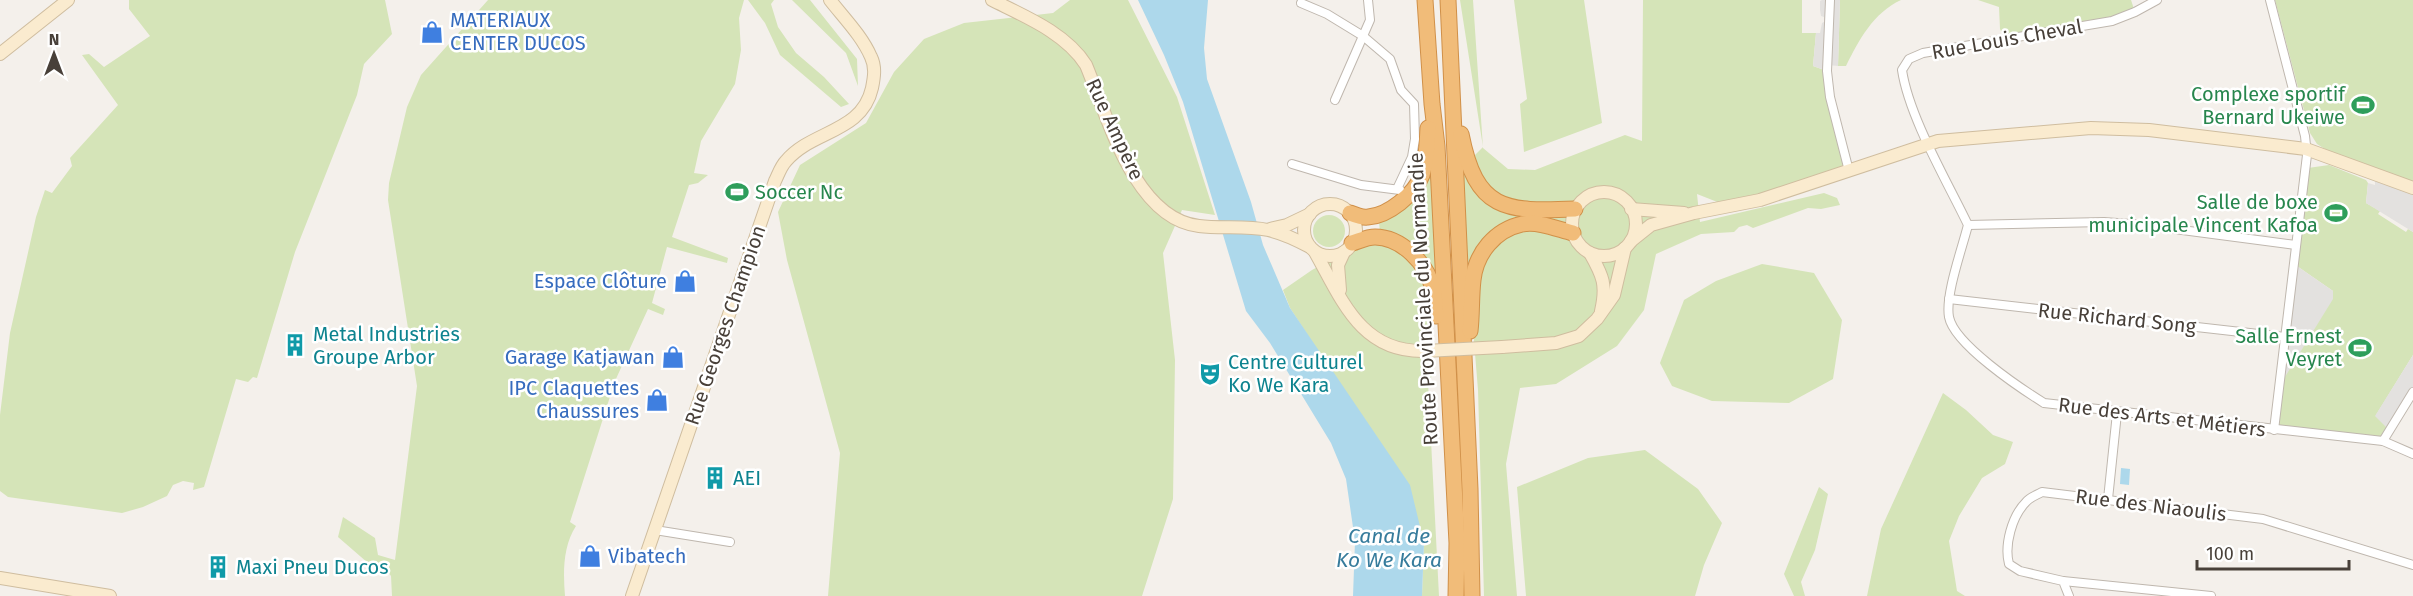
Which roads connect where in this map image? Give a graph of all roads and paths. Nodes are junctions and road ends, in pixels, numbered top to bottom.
1 (68, 0) edge
2 (830, 0) edge
3 (979, 0) edge
4 (992, 0) edge
5 (1368, 0) edge
6 (1425, 0) edge
7 (1448, 0) edge
8 (1830, 0) edge
9 (2157, 0) edge
10 (2270, 0) edge
11 (1301, 3) dead end
12 (1021, 14) junction
13 (1363, 36) junction
14 (0, 54) edge
15 (1452, 84) junction
16 (1335, 100) dead end
17 (1431, 104) junction
18 (1928, 144) junction
19 (2306, 148) junction
20 (1292, 164) dead end
21 (1849, 171) junction
22 (2413, 188) edge
23 (1403, 191) junction
24 (1575, 209) junction
25 (1631, 209) junction
26 (1311, 213) junction
27 (1350, 213) junction
28 (1694, 213) junction
29 (1968, 225) junction
30 (1264, 229) junction
31 (1573, 233) junction
32 (1628, 245) junction
33 (2296, 245) junction
34 (1348, 248) junction
35 (1313, 249) junction
36 (1590, 253) junction
37 (1949, 299) junction
38 (1341, 300) junction
39 (1601, 313) junction
40 (2285, 337) junction
41 (1464, 377) junction
42 (1448, 380) junction
43 (2413, 392) edge
44 (2117, 413) junction
45 (2274, 430) junction
46 (2383, 441) junction
47 (2413, 454) edge
48 (2108, 499) junction
49 (655, 530) junction
50 (730, 542) dead end
51 (2413, 565) edge
52 (0, 579) edge
53 (2063, 580) junction
54 (110, 596) edge
55 (632, 596) edge
56 (1456, 596) edge
57 (1472, 596) edge
58 (2069, 596) edge
59 (2211, 596) edge

1 - 14 street
2 - 49 street, Rue Georges Champion
3 - 12 street, Rue Ampère
4 - 12 street, Rue Ampère
5 - 13 street
6 - 17 highway, Route Provinciale du Normandie
7 - 15 highway, Route Provinciale du Normandie
8 - 21 street
9 - 18 street, Rue Louis Cheval
10 - 19 street
11 - 13 street
12 - 30 street, Rue Ampère
13 - 16 street
13 - 23 street
15 - 24 highway
15 - 41 highway, Route Provinciale du Normandie
17 - 23 highway
17 - 42 highway, Route Provinciale du Normandie
18 - 19 street
18 - 21 street
18 - 29 street
19 - 22 street
19 - 33 street
20 - 23 street
21 - 28 street
23 - 27 highway
24 - 25 street
24 - 31 street
25 - 28 street
25 - 32 street
26 - 27 street
26 - 30 street
26 - 35 street
27 - 34 street
28 - 32 street
29 - 33 street
29 - 37 street, Rue des Arts et Métiers
30 - 35 street
31 - 36 street
31 - 41 highway
32 - 36 street
32 - 39 street
33 - 40 street
34 - 35 street
34 - 38 street
34 - 42 highway
35 - 38 street
36 - 39 street
37 - 40 street, Rue Richard Song
37 - 44 street, Rue des Arts et Métiers
38 - 39 street, bridge
40 - 45 street
41 - 57 highway, Route Provinciale du Normandie
42 - 56 highway, Route Provinciale du Normandie
43 - 46 street
44 - 45 street, Rue des Arts et Métiers
44 - 48 street
45 - 46 street, Rue des Arts et Métiers
46 - 47 street, Rue des Arts et Métiers
48 - 51 street, Rue des Niaoulis
48 - 53 street, Rue des Niaoulis
49 - 50 street
49 - 55 street, Rue Georges Champion
52 - 54 street
53 - 58 street
53 - 59 street

